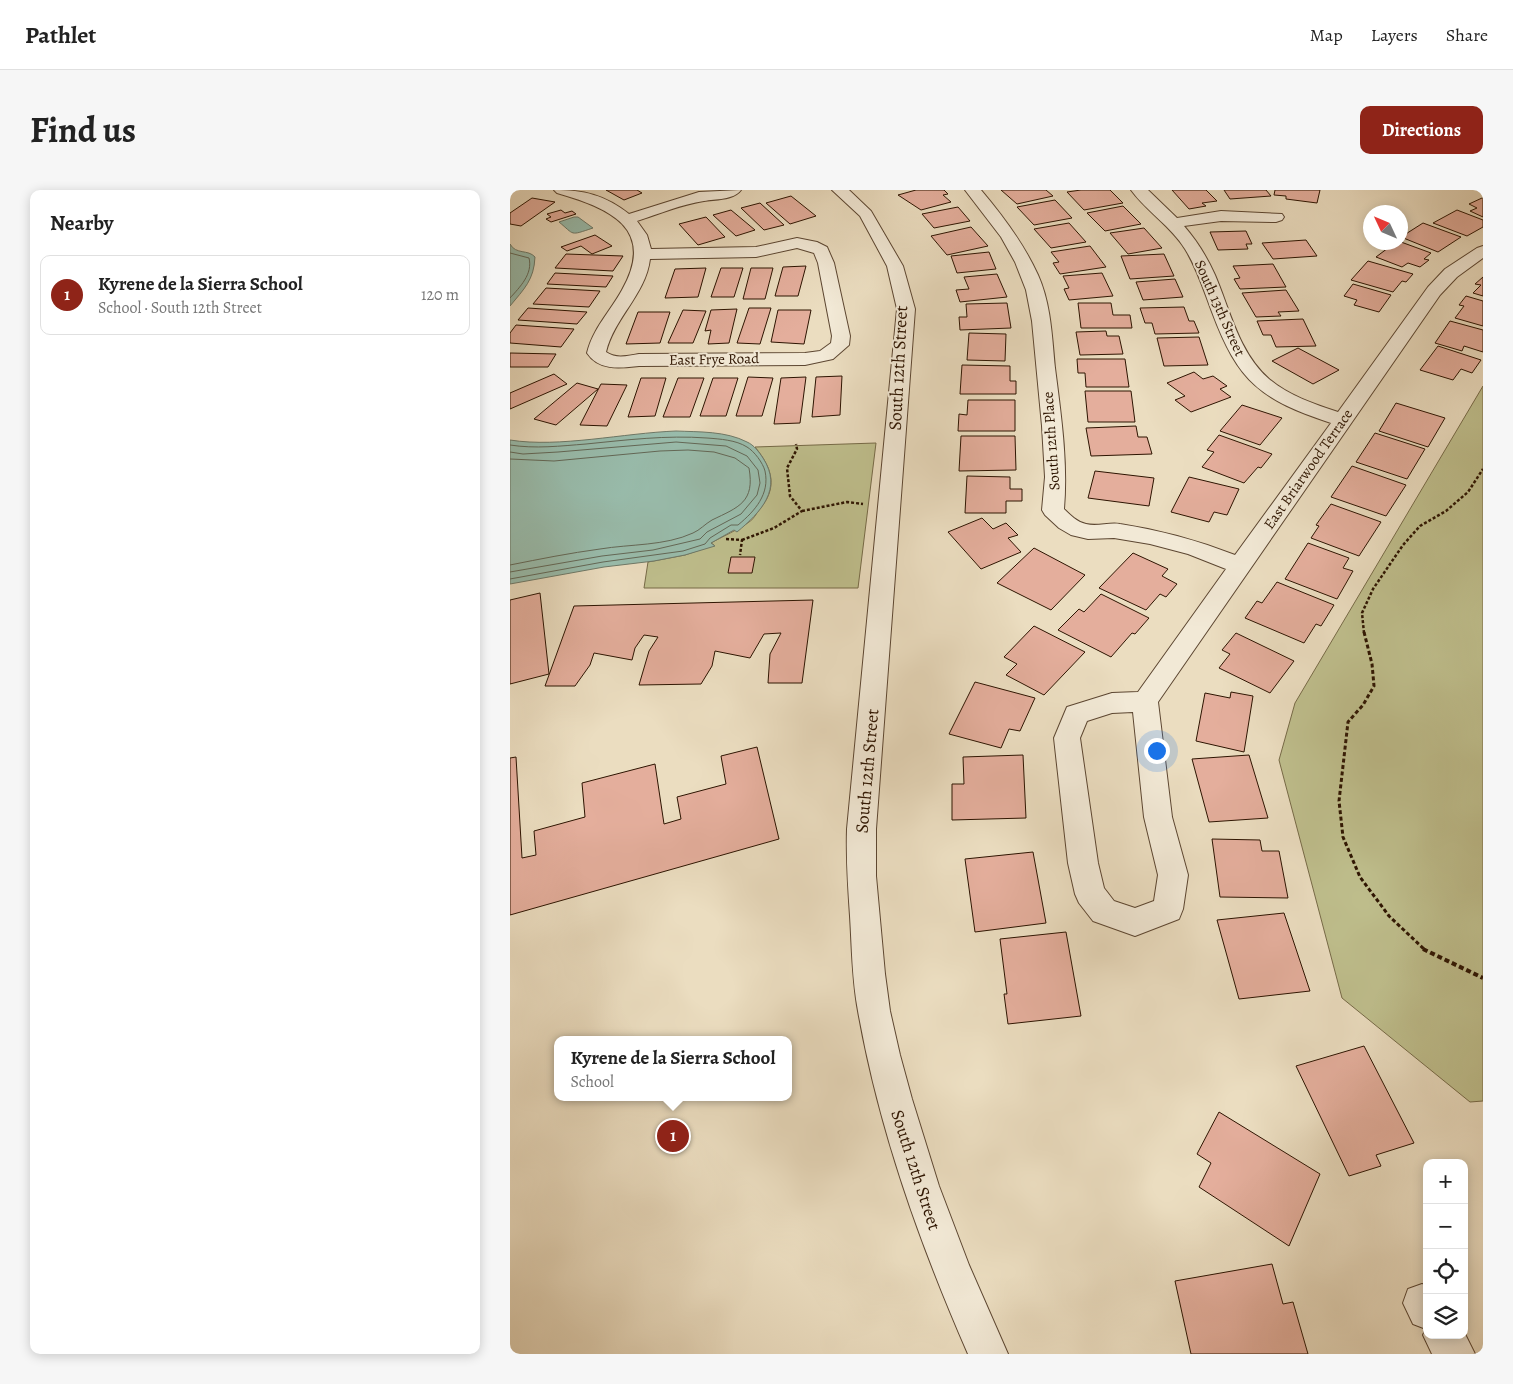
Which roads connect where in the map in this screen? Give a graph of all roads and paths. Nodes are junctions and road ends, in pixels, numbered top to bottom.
1 (562, 190) edge
2 (688, 190) edge
3 (733, 190) edge
4 (840, 190) edge
5 (973, 190) edge
6 (1140, 190) edge
7 (623, 216) junction
8 (1276, 217) dead end
9 (1174, 223) junction
10 (1483, 251) edge
11 (645, 254) junction
12 (1342, 420) junction
13 (796, 444) dead end
14 (1483, 469) edge
15 (888, 509) junction
16 (802, 511) junction
17 (726, 539) dead end
18 (742, 540) junction
19 (740, 555) dead end
20 (1240, 566) junction
21 (1145, 700) junction
22 (1483, 978) edge
23 (1446, 1339) edge
24 (988, 1354) edge
25 (1455, 1354) edge

1 - 7 street
2 - 7 street
3 - 7 street
4 - 15 street, South 12th Street
5 - 20 street, South 12th Place
6 - 9 street, South 13th Street
7 - 11 street
8 - 9 street
9 - 12 street, South 13th Street
10 - 12 street, East Briarwood Terrace
11 - 11 street, East Frye Road
12 - 20 street, East Briarwood Terrace
13 - 16 path
14 - 22 path
15 - 16 path
15 - 24 street, South 12th Street
16 - 18 path
17 - 18 path
18 - 19 path
20 - 21 street, East Briarwood Terrace
21 - 21 street
23 - 25 street

